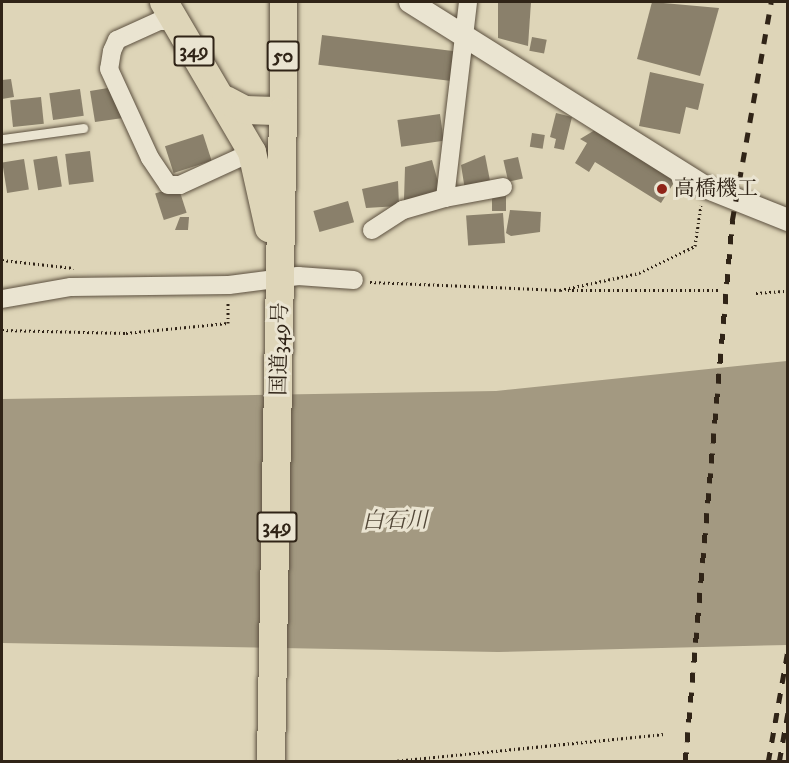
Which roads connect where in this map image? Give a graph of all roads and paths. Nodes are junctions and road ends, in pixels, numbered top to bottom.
1 (283, 2) edge
2 (410, 2) edge
3 (468, 2) edge
4 (169, 11) edge
5 (464, 34) junction
6 (226, 100) junction
7 (283, 111) junction
8 (83, 128) dead end
9 (2, 139) edge
10 (252, 152) junction
11 (703, 186) junction
12 (503, 187) dead end
13 (445, 198) junction
14 (788, 220) edge
15 (372, 231) dead end
16 (281, 276) junction
17 (354, 280) joint
18 (560, 290) junction
19 (721, 290) dead end
20 (788, 291) edge
21 (756, 293) dead end
22 (2, 299) edge
23 (228, 323) dead end
24 (2, 330) edge
25 (665, 734) dead end
26 (272, 752) edge
27 (384, 762) edge

1 - 7 main road, 50
2 - 5 street
3 - 5 street
4 - 6 highway, 349
4 - 10 street
5 - 11 street
5 - 13 street
6 - 7 highway
6 - 10 highway, 349
7 - 16 highway, 国道349号 / 349
8 - 9 lane
10 - 16 highway, 349
11 - 14 street
11 - 18 path
12 - 13 street
13 - 15 street
16 - 17 street
16 - 22 street
16 - 26 highway, 国道349号 / 349
17 - 18 path
18 - 19 path
20 - 21 path
23 - 24 path
25 - 27 path

